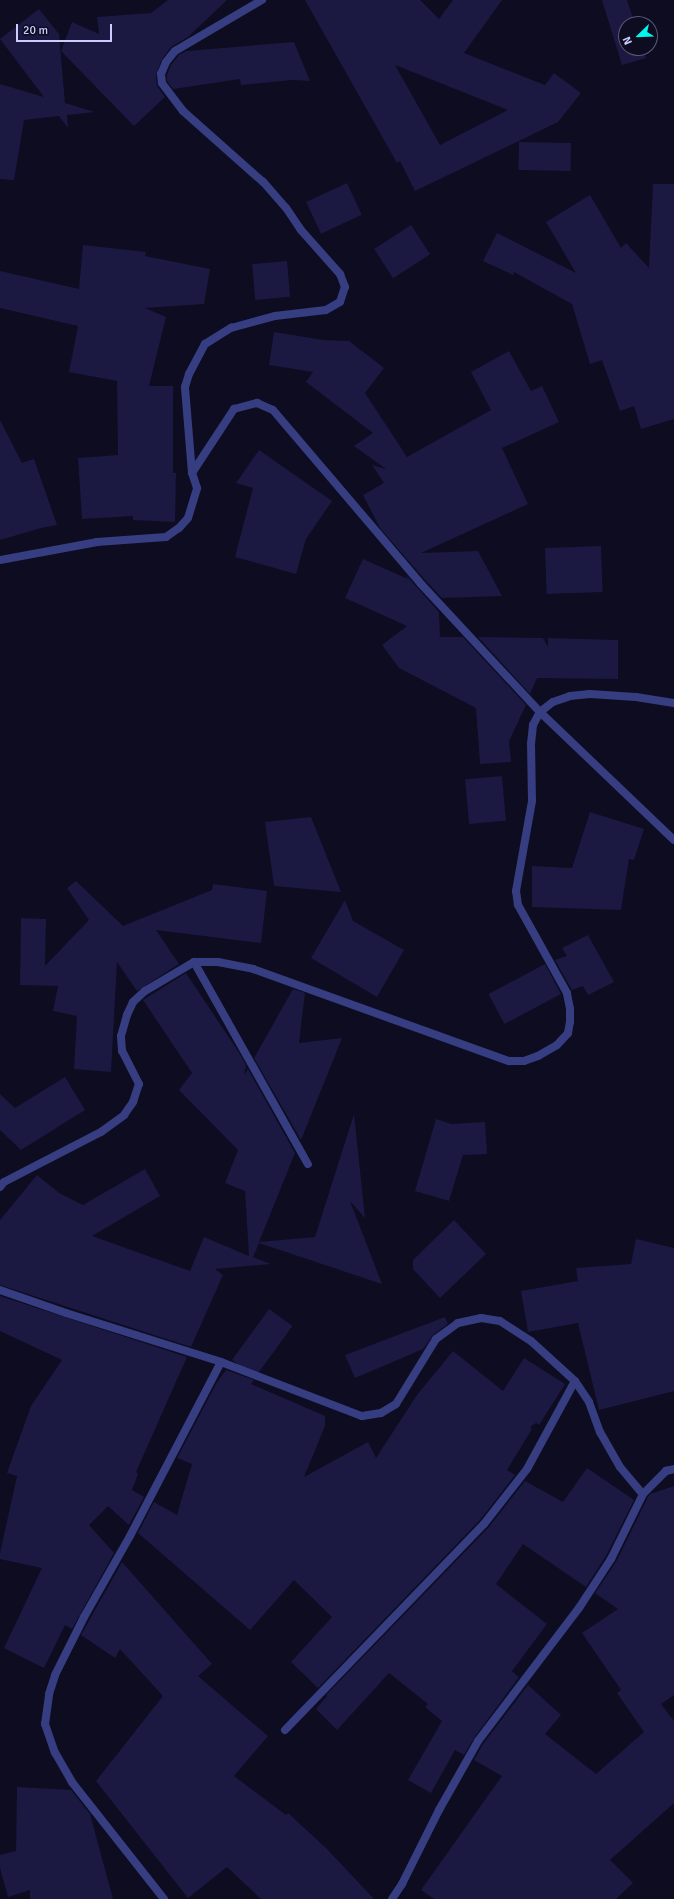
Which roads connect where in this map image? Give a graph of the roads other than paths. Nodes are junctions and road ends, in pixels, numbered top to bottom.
1 (262, 0) edge
2 (192, 473) junction
3 (0, 560) edge
4 (674, 703) edge
5 (540, 712) junction
6 (674, 840) edge
7 (194, 962) junction
8 (308, 1164) dead end
9 (0, 1187) edge
10 (0, 1290) edge
11 (221, 1362) junction
12 (575, 1381) junction
13 (674, 1469) edge
14 (644, 1494) junction
15 (285, 1730) dead end
16 (164, 1899) edge
17 (392, 1899) edge

1 - 2 street
2 - 3 street
2 - 5 street
4 - 5 street
5 - 6 street
5 - 7 street
7 - 8 street
7 - 9 street
10 - 11 street
11 - 12 street
11 - 16 street
12 - 14 street
12 - 15 street
13 - 14 street
14 - 17 street

